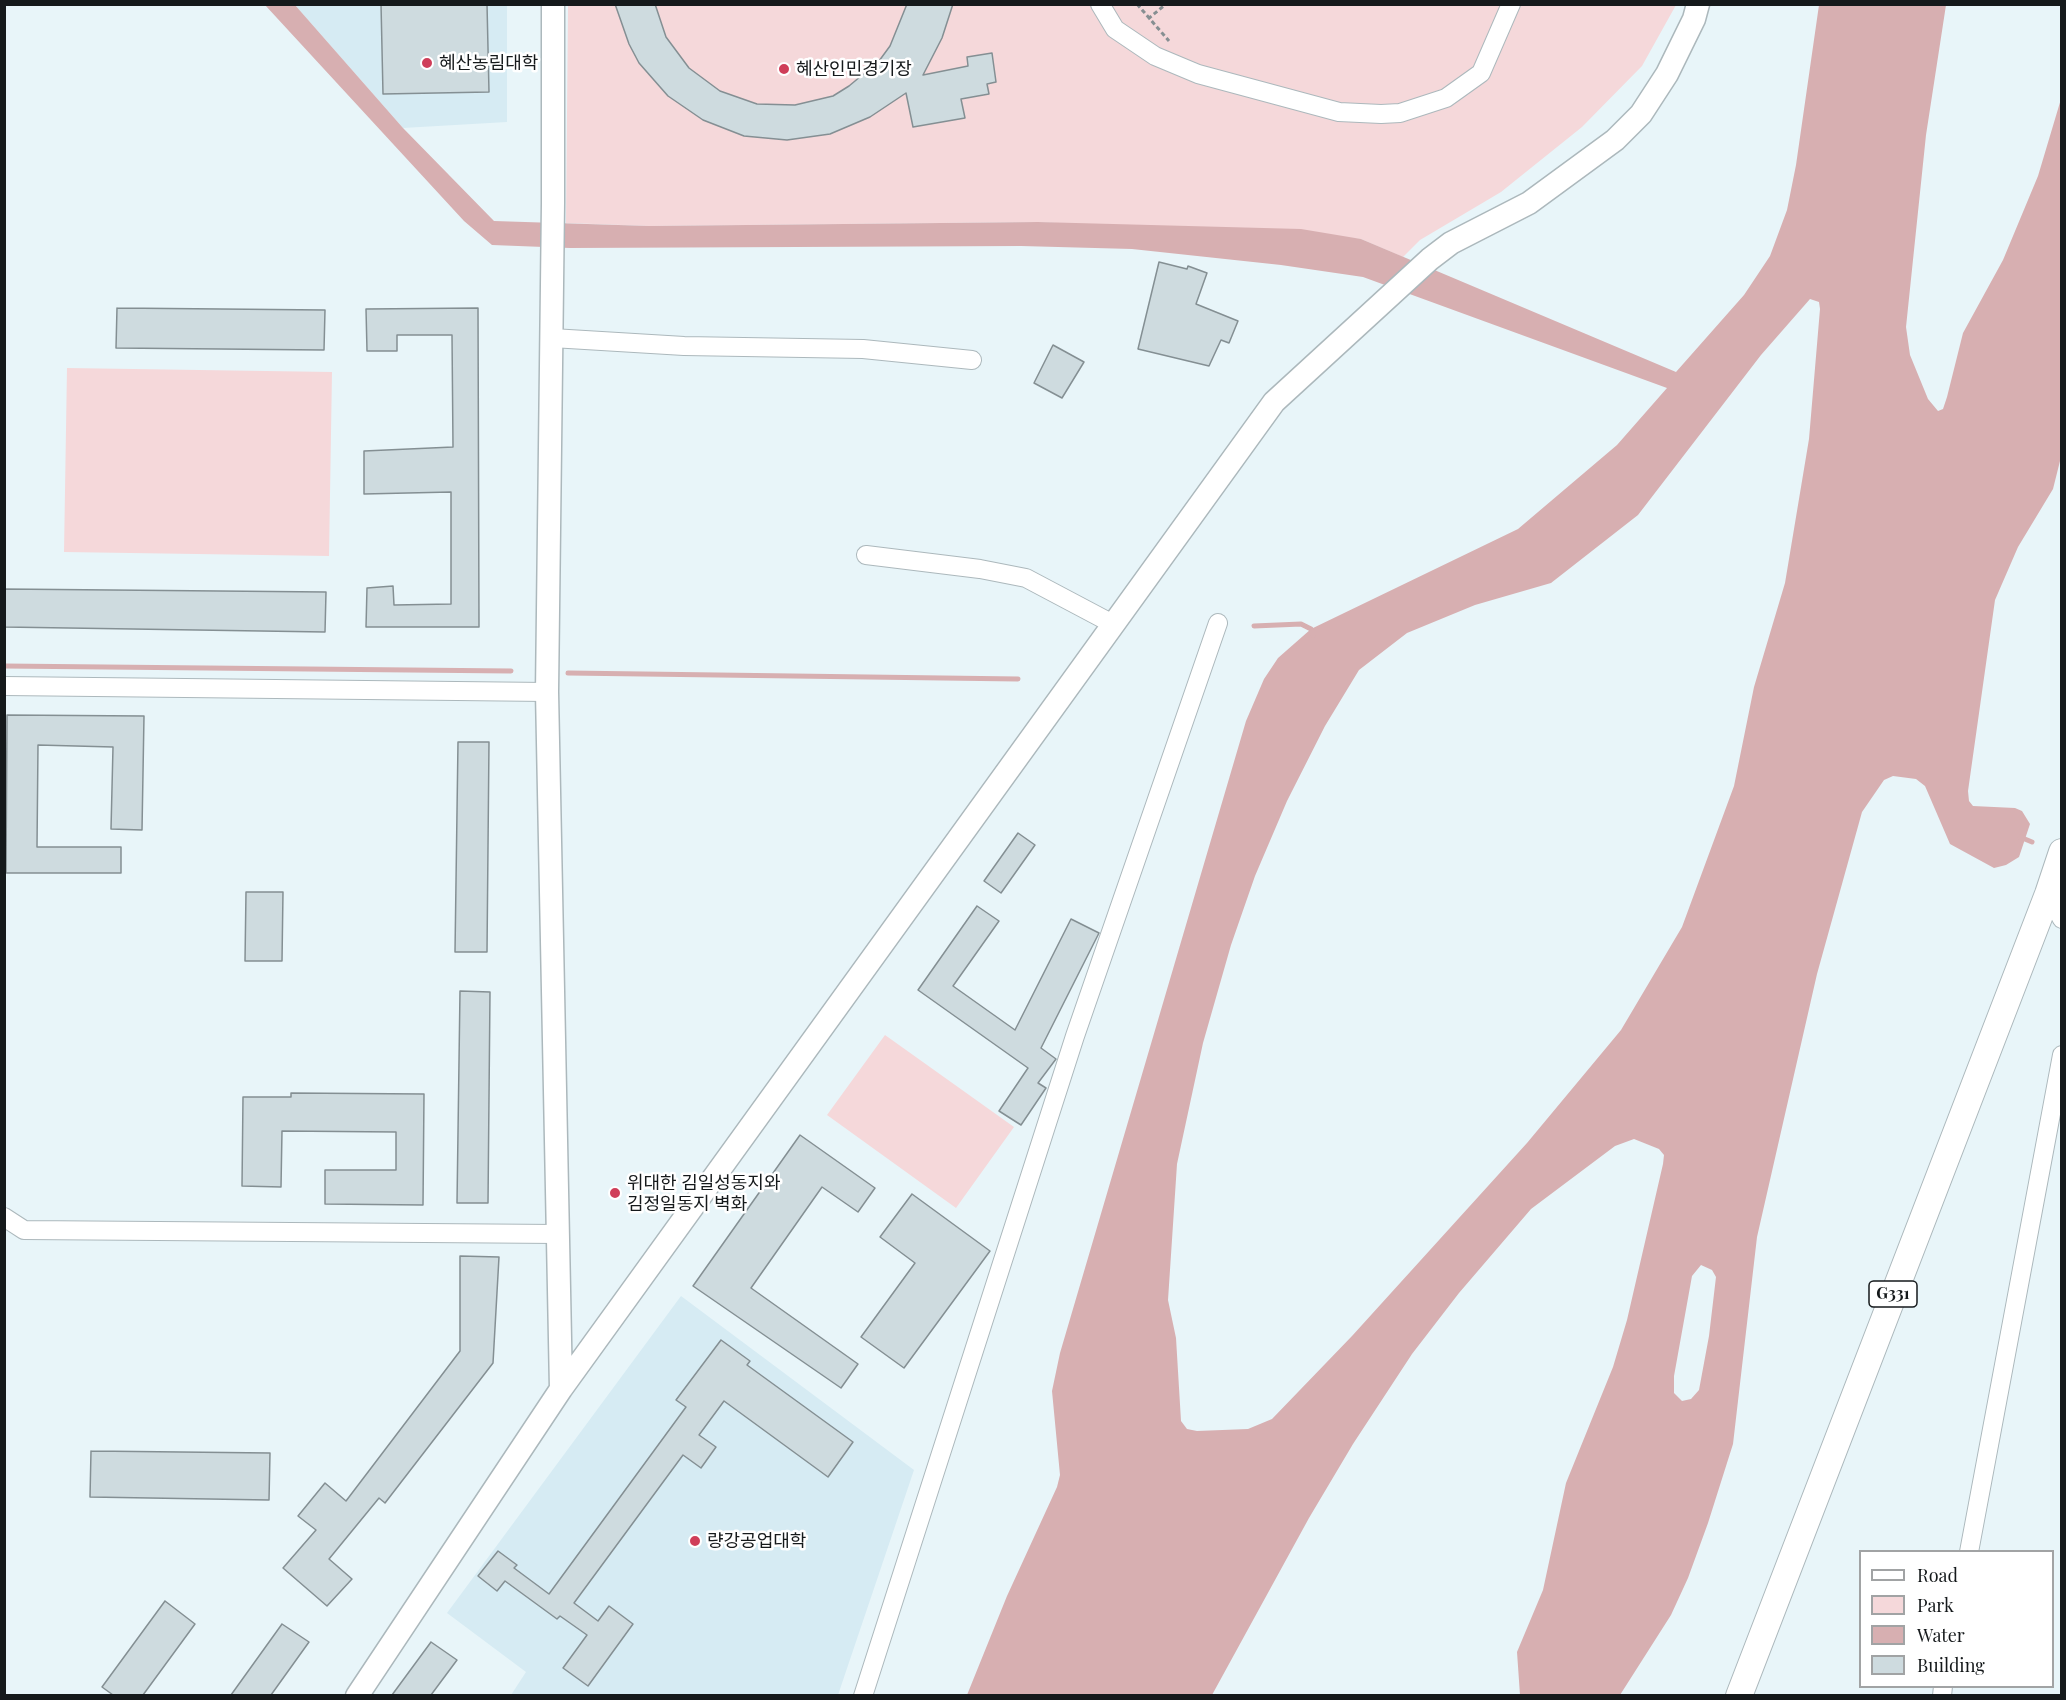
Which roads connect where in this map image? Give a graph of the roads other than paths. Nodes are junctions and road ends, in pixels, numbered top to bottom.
1 (553, 4) edge
2 (1100, 4) edge
3 (1511, 4) edge
4 (1698, 4) edge
5 (552, 338) junction
6 (972, 360) dead end
7 (866, 555) dead end
8 (1218, 623) dead end
9 (1112, 624) junction
10 (4, 686) edge
11 (547, 692) junction
12 (2061, 852) edge
13 (2048, 894) junction
14 (2061, 919) edge
15 (2061, 1055) edge
16 (4, 1217) edge
17 (558, 1234) junction
18 (561, 1389) junction
19 (1969, 1550) edge
20 (357, 1695) edge
21 (862, 1695) edge
22 (1739, 1695) edge

1 - 5 main road
2 - 3 street
4 - 9 main road
5 - 6 street
5 - 11 main road
7 - 9 street
8 - 21 street
9 - 18 main road
10 - 11 street
11 - 17 main road
12 - 13 highway, G331
13 - 14 street
13 - 22 highway, G331
15 - 19 street
16 - 17 street
17 - 18 main road
18 - 20 main road

